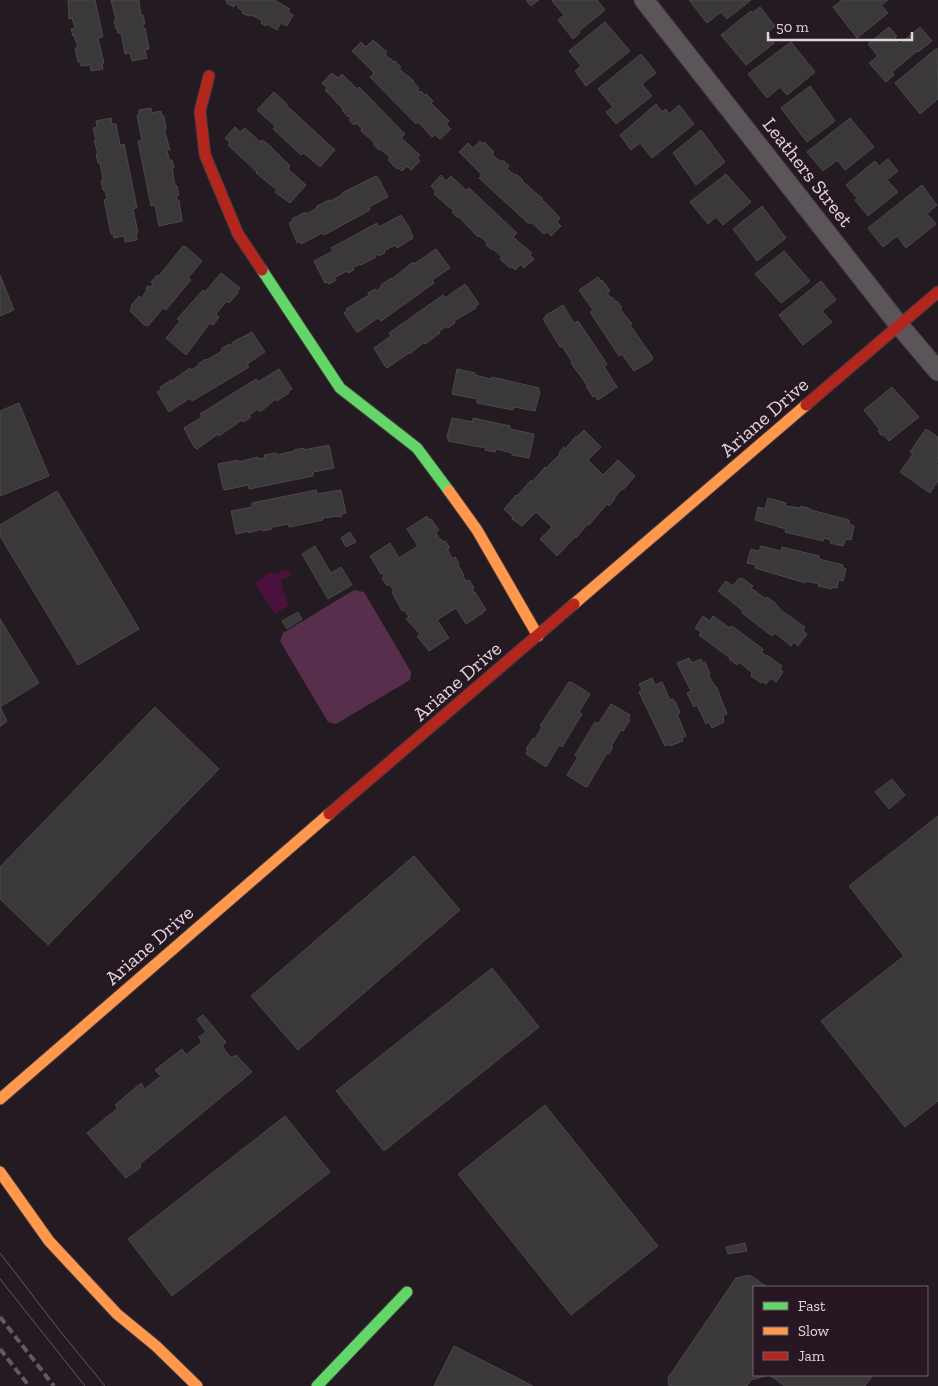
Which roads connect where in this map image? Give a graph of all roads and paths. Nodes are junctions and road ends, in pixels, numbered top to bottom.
1 (644, 0) edge
2 (209, 76) dead end
3 (938, 292) edge
4 (899, 325) junction
5 (938, 371) edge
6 (538, 636) junction
7 (0, 1099) edge
8 (0, 1172) edge
9 (407, 1292) dead end
10 (197, 1386) edge
11 (317, 1386) edge

1 - 4 street, Leathers Street
2 - 6 street
3 - 4 street, Ariane Drive
4 - 5 street, Leathers Street
4 - 6 street, Ariane Drive
6 - 7 street, Ariane Drive
8 - 10 street
9 - 11 street

